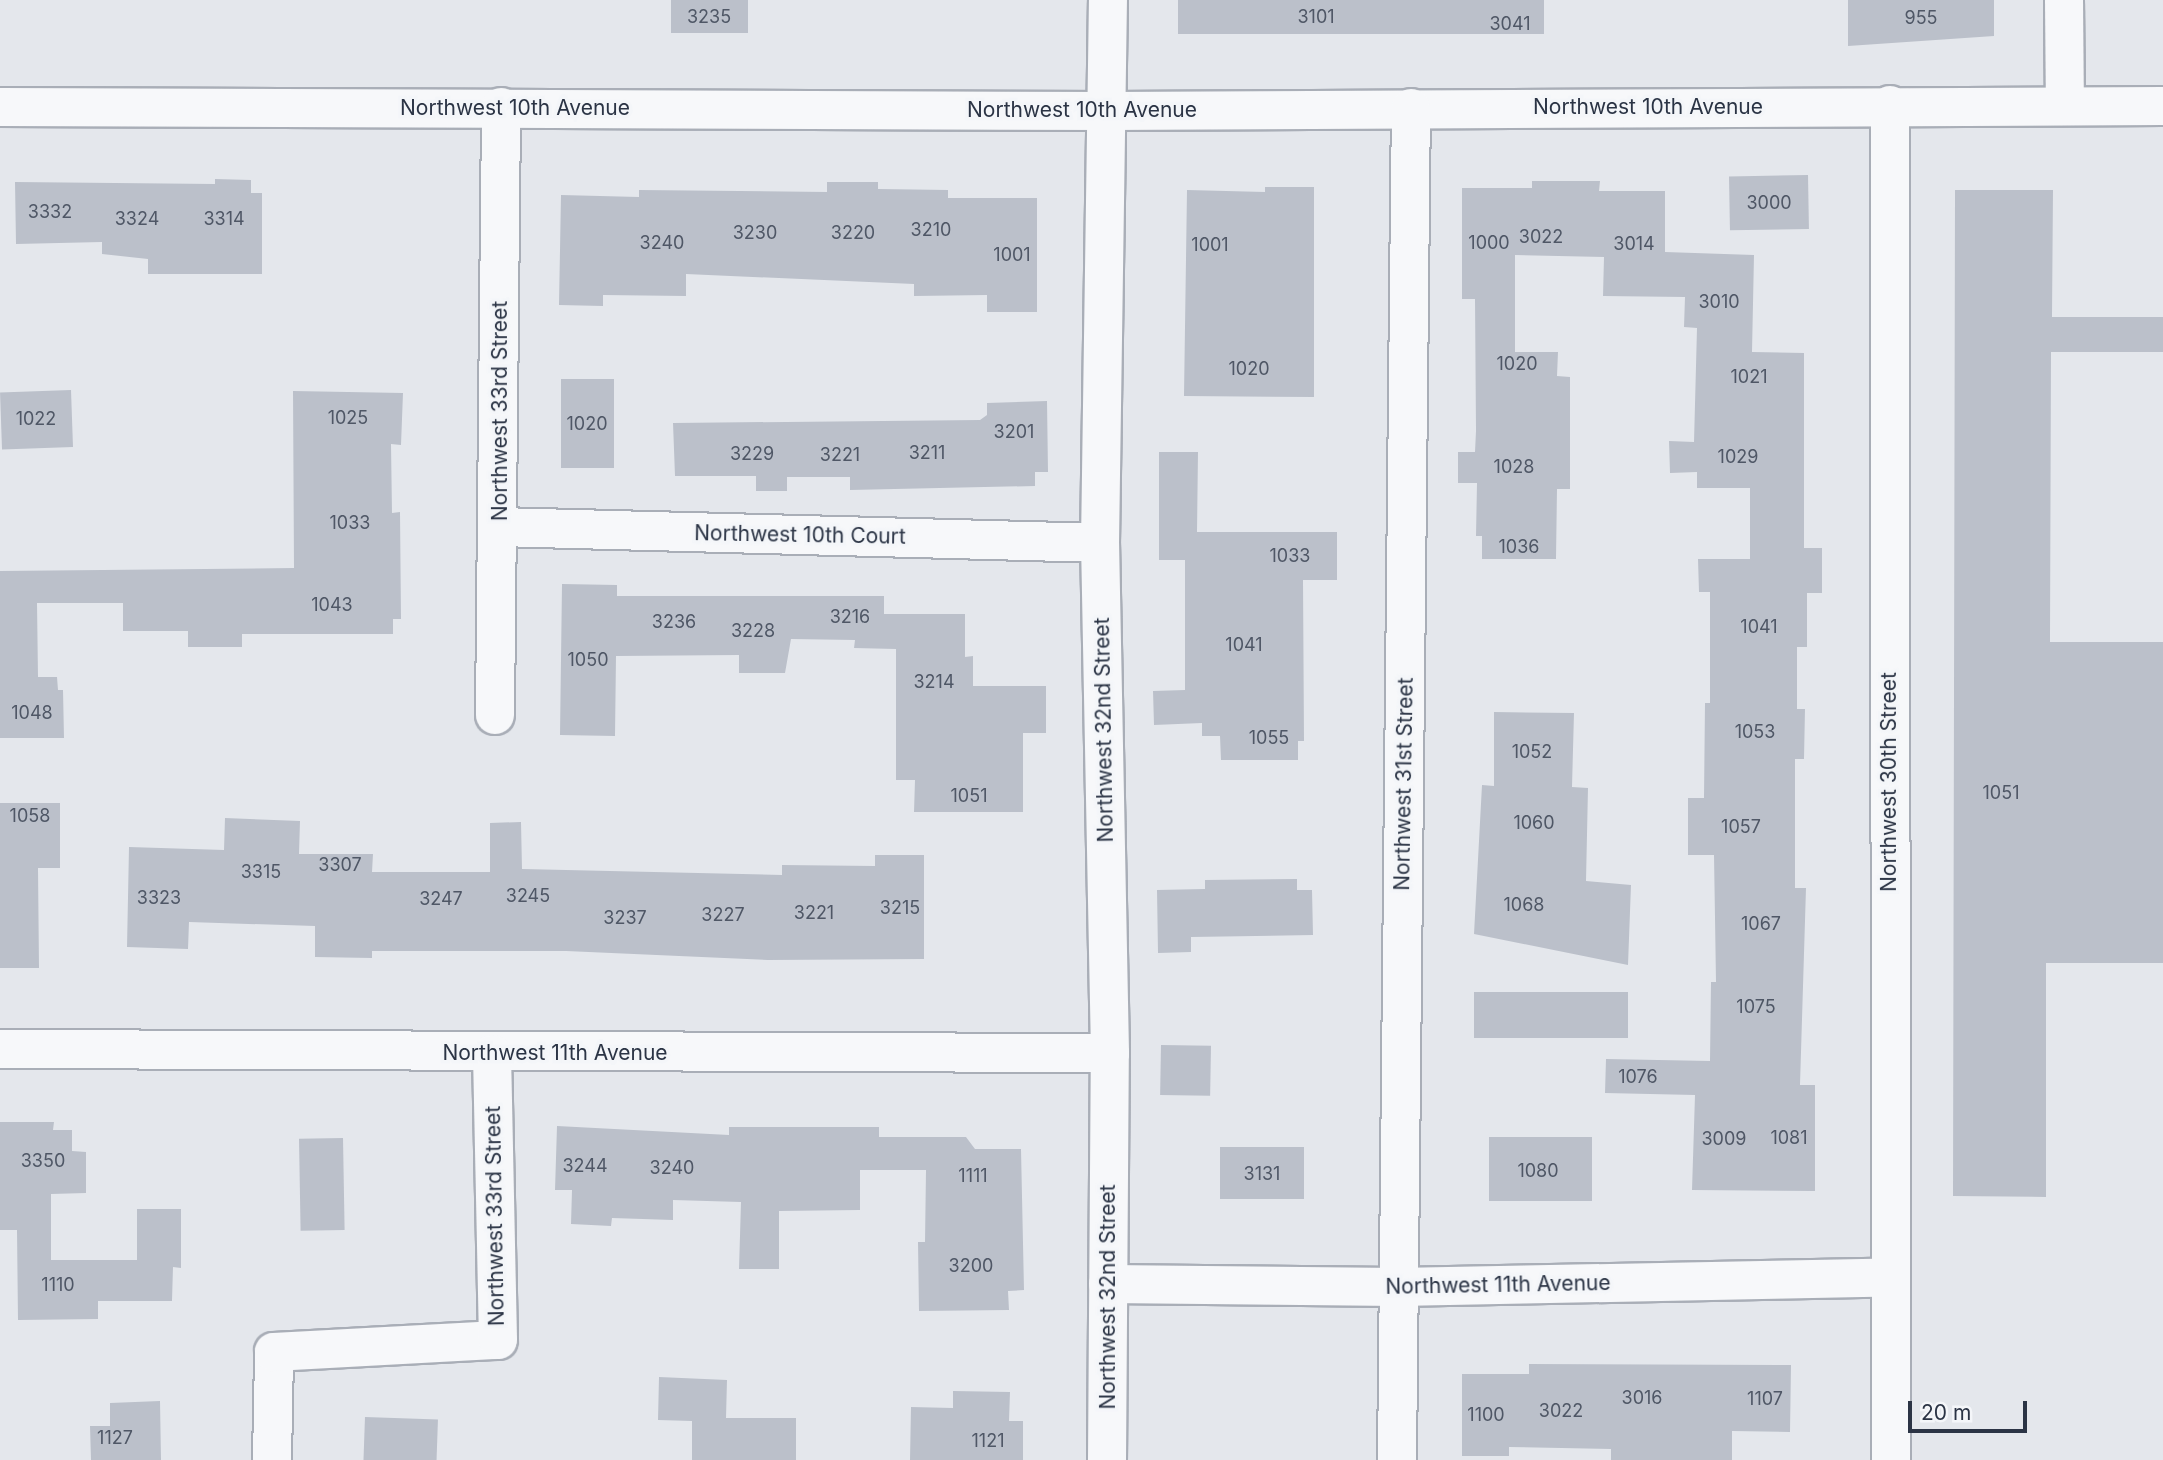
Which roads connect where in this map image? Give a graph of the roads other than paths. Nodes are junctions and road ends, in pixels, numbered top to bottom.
1 (1108, 0) edge
2 (2064, 0) edge
3 (1890, 105) junction
4 (2065, 106) junction
5 (2163, 106) edge
6 (0, 107) edge
7 (501, 107) junction
8 (1411, 108) junction
9 (1110, 111) junction
10 (499, 527) junction
11 (1100, 543) junction
12 (495, 715) dead end
13 (0, 1049) edge
14 (1110, 1053) junction
15 (492, 1054) junction
16 (1888, 1278) junction
17 (1108, 1284) junction
18 (1398, 1287) junction
19 (272, 1460) edge
20 (1107, 1460) edge
21 (1397, 1460) edge
22 (1891, 1460) edge

1 - 9 street, Northwest 32nd Street
2 - 4 street
3 - 4 street, Northwest 10th Avenue
3 - 8 street, Northwest 10th Avenue
3 - 16 street, Northwest 30th Street
4 - 5 street, Northwest 10th Avenue
6 - 7 street, Northwest 10th Avenue
7 - 9 street, Northwest 10th Avenue
7 - 10 street, Northwest 33rd Street
8 - 9 street, Northwest 10th Avenue
8 - 18 street, Northwest 31st Street
9 - 11 street, Northwest 32nd Street
10 - 11 street, Northwest 10th Court
10 - 12 street, Northwest 33rd Street
11 - 14 street, Northwest 32nd Street
13 - 15 street, Northwest 11th Avenue
14 - 15 street, Northwest 11th Avenue
14 - 17 street, Northwest 32nd Street
15 - 19 street, Northwest 33rd Street
16 - 18 street, Northwest 11th Avenue
16 - 22 street, Northwest 30th Street
17 - 18 street, Northwest 11th Avenue
17 - 20 street, Northwest 32nd Street
18 - 21 street, Northwest 31st Street

